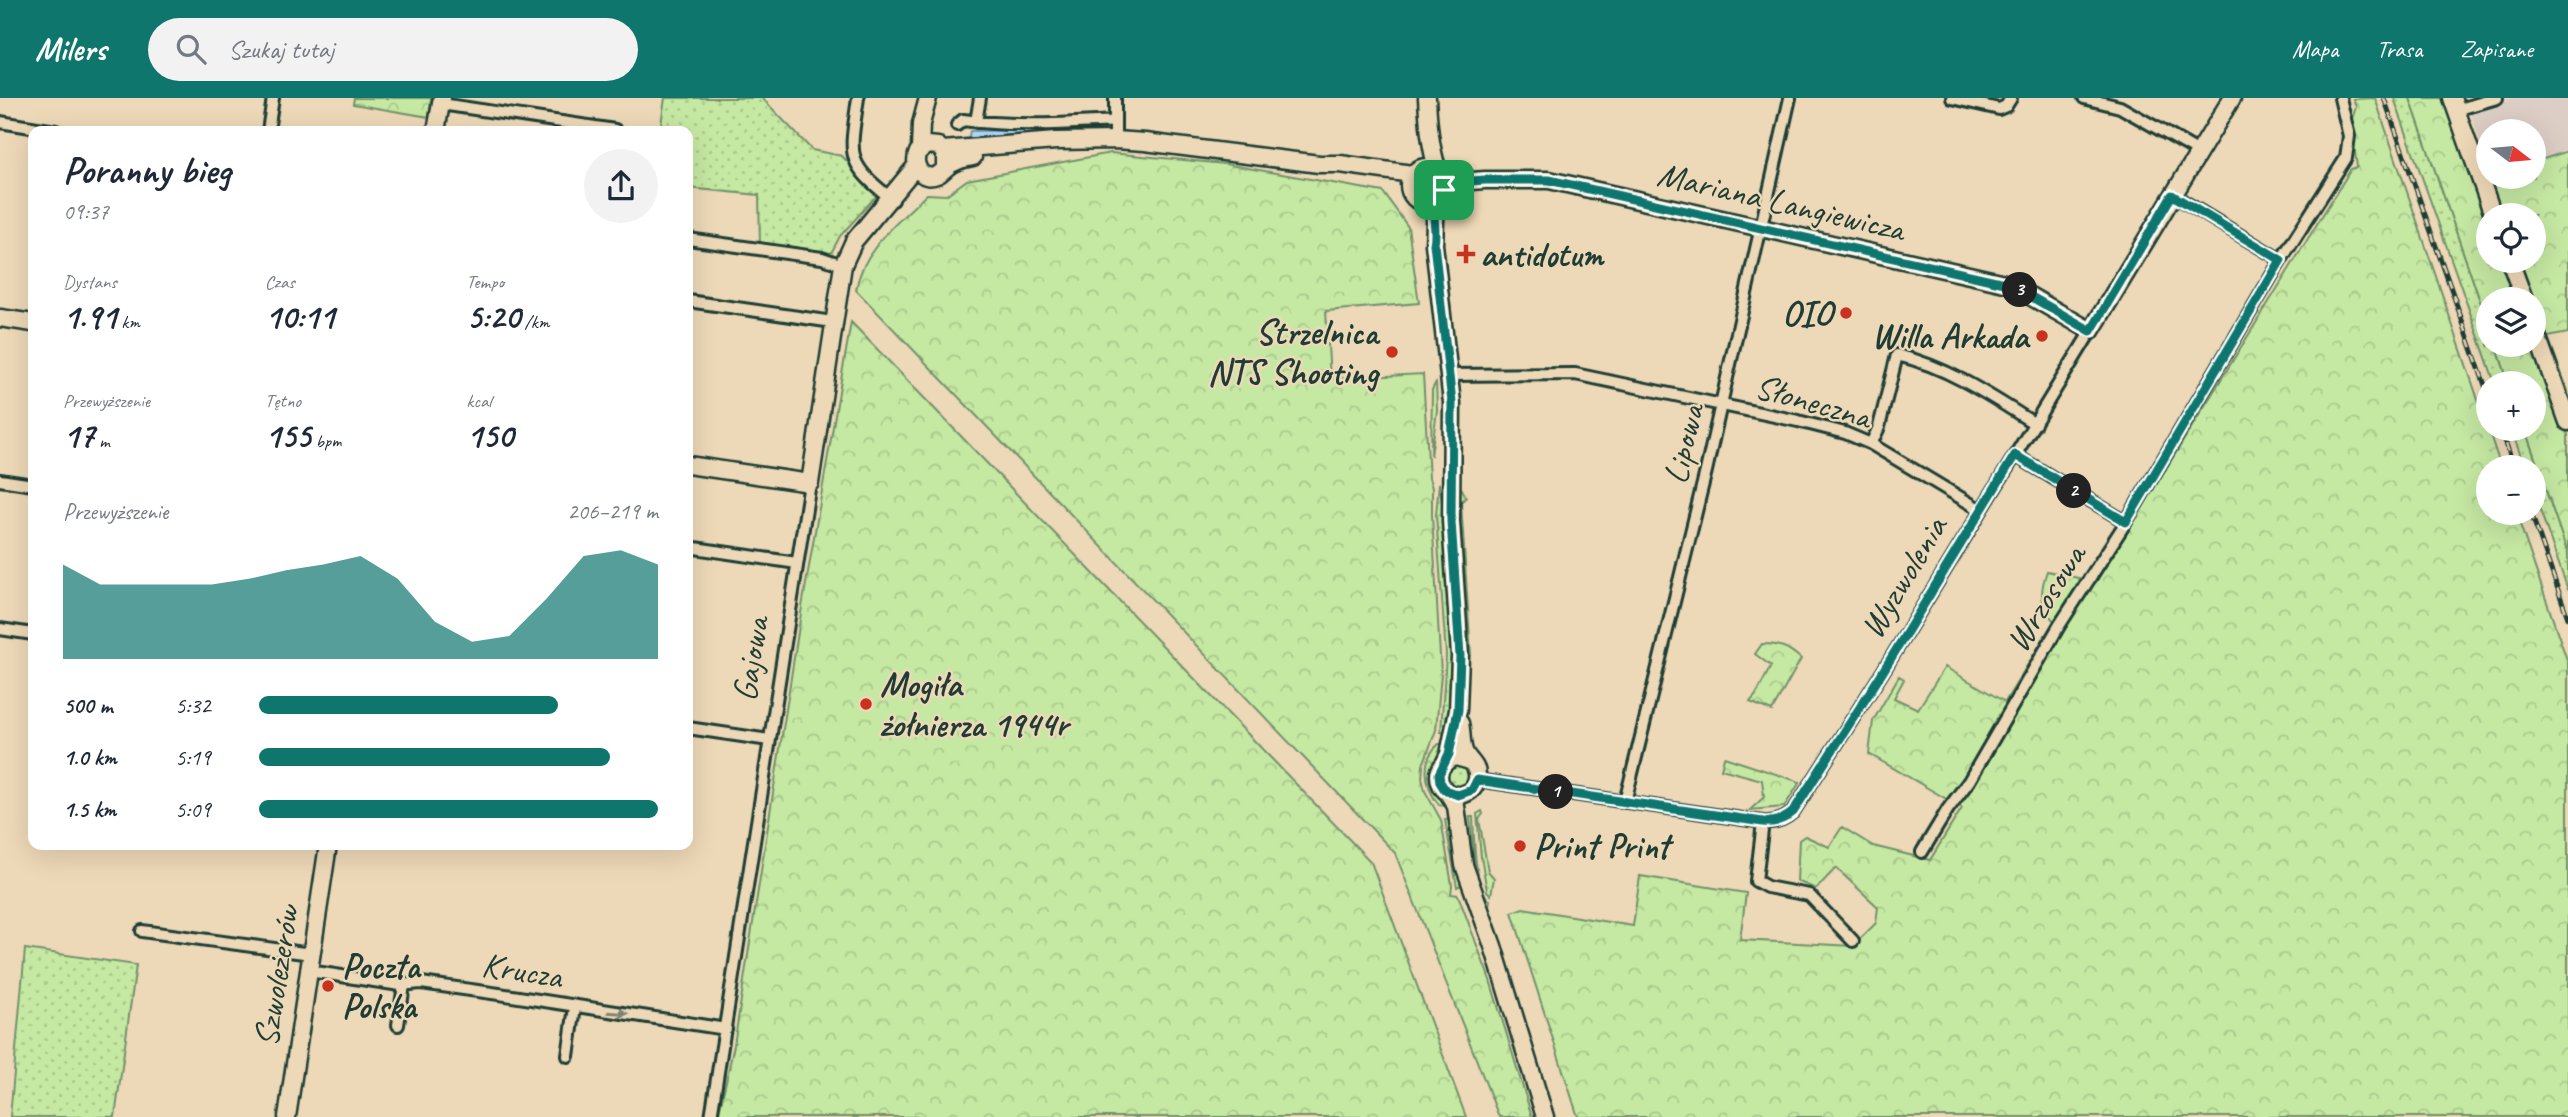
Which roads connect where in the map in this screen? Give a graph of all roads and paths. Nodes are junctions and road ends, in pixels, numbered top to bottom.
1 (273, 98) edge
2 (858, 98) edge
3 (929, 98) edge
4 (980, 98) edge
5 (1115, 98) edge
6 (1427, 98) edge
7 (1790, 98) edge
8 (1952, 98) edge
9 (2011, 98) edge
10 (2084, 98) edge
11 (2232, 98) edge
12 (2340, 98) edge
13 (2497, 98) edge
14 (441, 101) edge
15 (2454, 104) edge
16 (1428, 119) junction
17 (1115, 121) junction
18 (0, 122) edge
19 (976, 122) junction
20 (957, 125) dead end
21 (28, 126) edge
22 (269, 126) edge
23 (437, 126) edge
24 (591, 126) edge
25 (1115, 140) junction
26 (1018, 146) junction
27 (932, 148) junction
28 (2199, 152) junction
29 (945, 168) junction
30 (921, 171) junction
31 (1442, 178) junction
32 (1414, 182) junction
33 (2172, 195) junction
34 (893, 199) junction
35 (1436, 201) junction
36 (2489, 203) edge
37 (1760, 228) junction
38 (693, 240) edge
39 (1434, 244) junction
40 (2281, 260) junction
41 (843, 265) junction
42 (693, 302) edge
43 (0, 318) edge
44 (833, 321) junction
45 (28, 322) edge
46 (2091, 331) junction
47 (2545, 357) edge
48 (1448, 375) junction
49 (1720, 405) junction
50 (2568, 422) edge
51 (2035, 424) junction
52 (1871, 444) junction
53 (2015, 455) junction
54 (693, 466) edge
55 (0, 480) edge
56 (810, 483) junction
57 (28, 484) edge
58 (1981, 510) junction
59 (2126, 522) junction
60 (693, 548) edge
61 (797, 563) junction
62 (0, 629) edge
63 (28, 633) edge
64 (1458, 710) junction
65 (693, 729) edge
66 (769, 740) junction
67 (1470, 761) junction
68 (1445, 762) junction
69 (1473, 786) junction
70 (1448, 793) junction
71 (1625, 802) junction
72 (1763, 822) junction
73 (327, 850) edge
74 (1922, 852) dead end
75 (1473, 888) junction
76 (142, 931) dead end
77 (1853, 941) dead end
78 (310, 962) junction
79 (404, 985) junction
80 (575, 1007) junction
81 (398, 1025) dead end
82 (726, 1029) junction
83 (568, 1056) dead end
84 (287, 1117) edge
85 (711, 1117) edge
86 (1545, 1117) edge

1 - 22 street
2 - 34 street
3 - 27 street
4 - 19 street
5 - 17 street
6 - 16 street
7 - 37 street, Lipowa
8 - 9 street
10 - 28 street
11 - 28 street, Wyzwolenia
12 - 40 street, Wrzosowa
13 - 15 street
14 - 23 street
14 - 24 street
15 - 36 street
16 - 31 street
16 - 32 street
17 - 19 street
17 - 25 street
18 - 21 street
19 - 20 street
25 - 26 street
25 - 32 street
26 - 27 street
26 - 29 street
27 - 29 street
27 - 30 street
28 - 33 street, Wyzwolenia
29 - 30 street
30 - 34 street, Gajowa
31 - 32 street, Mariana Langiewicza
31 - 35 street
31 - 37 street, Mariana Langiewicza
32 - 35 street
32 - 39 street
33 - 40 street
33 - 46 street, Wyzwolenia
34 - 41 street, Gajowa
35 - 39 street
37 - 46 street, Mariana Langiewicza
37 - 49 street, Lipowa
38 - 41 street
39 - 48 street
40 - 59 street, Wrzosowa
41 - 44 street, Gajowa
42 - 44 street
43 - 45 street
44 - 56 street, Gajowa
46 - 51 street, Wyzwolenia
47 - 50 street
48 - 49 street, Słoneczna
48 - 64 street
49 - 52 street, Słoneczna
49 - 71 street, Lipowa
51 - 52 street
51 - 53 street, Wyzwolenia
52 - 58 street, Słoneczna
53 - 58 street, Wyzwolenia
53 - 59 street
54 - 56 street
55 - 57 street
56 - 61 street, Gajowa
58 - 72 street, Wyzwolenia
59 - 74 street, Wrzosowa
60 - 61 street
61 - 66 street, Gajowa
62 - 63 street
64 - 67 street
64 - 68 street
65 - 66 street
66 - 82 street, Gajowa
67 - 68 street
67 - 69 street
68 - 70 street
69 - 70 street
69 - 71 street, Wyzwolenia
69 - 75 street
70 - 75 street
71 - 72 street, Wyzwolenia
72 - 77 street
73 - 78 street, Szwoleżerów
75 - 86 street
76 - 78 street, Krucza
78 - 79 street, Krucza
78 - 84 street, Szwoleżerów
79 - 80 street, Krucza
79 - 81 street
80 -> 82 street, Krucza
80 - 83 street
82 - 85 street, Gajowa

